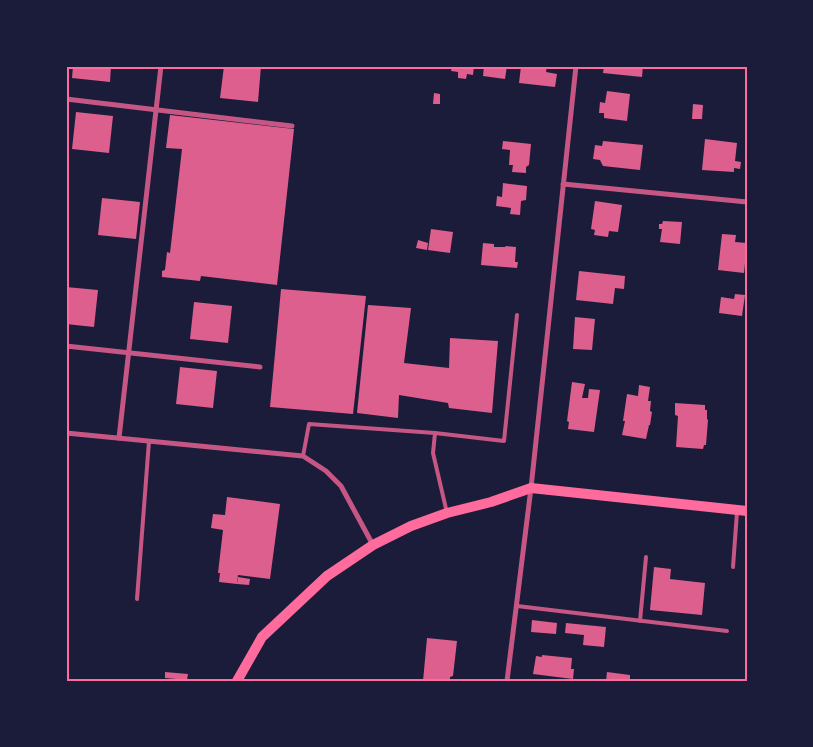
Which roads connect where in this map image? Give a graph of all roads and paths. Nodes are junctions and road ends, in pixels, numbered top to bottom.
1 (161, 66) edge
2 (576, 66) edge
3 (66, 99) edge
4 (156, 109) junction
5 (292, 126) dead end
6 (564, 184) junction
7 (747, 202) edge
8 (517, 315) dead end
9 (66, 346) edge
10 (128, 354) junction
11 (260, 367) dead end
12 (66, 433) edge
13 (435, 433) junction
14 (119, 438) junction
15 (149, 441) junction
16 (302, 456) junction
17 (531, 488) junction
18 (742, 510) edge
19 (447, 513) junction
20 (373, 545) junction
21 (646, 557) dead end
22 (733, 567) dead end
23 (137, 599) dead end
24 (517, 606) junction
25 (640, 621) junction
26 (727, 631) dead end
27 (237, 681) edge
28 (507, 681) edge

1 - 4 street
2 - 6 street
3 - 4 street
4 - 5 street
4 - 10 street
6 - 7 street
6 - 17 street
8 - 13 lane
9 - 10 street
10 - 11 street
10 - 14 street
12 - 14 street
13 - 16 lane
13 - 19 lane
14 - 15 street
15 - 16 street
15 - 23 lane
16 - 20 street
17 - 18 main road
17 - 19 main road
17 - 24 street
18 - 22 lane
19 - 20 main road
20 - 27 main road
21 - 25 lane
24 - 25 lane
24 - 28 street
25 - 26 lane

